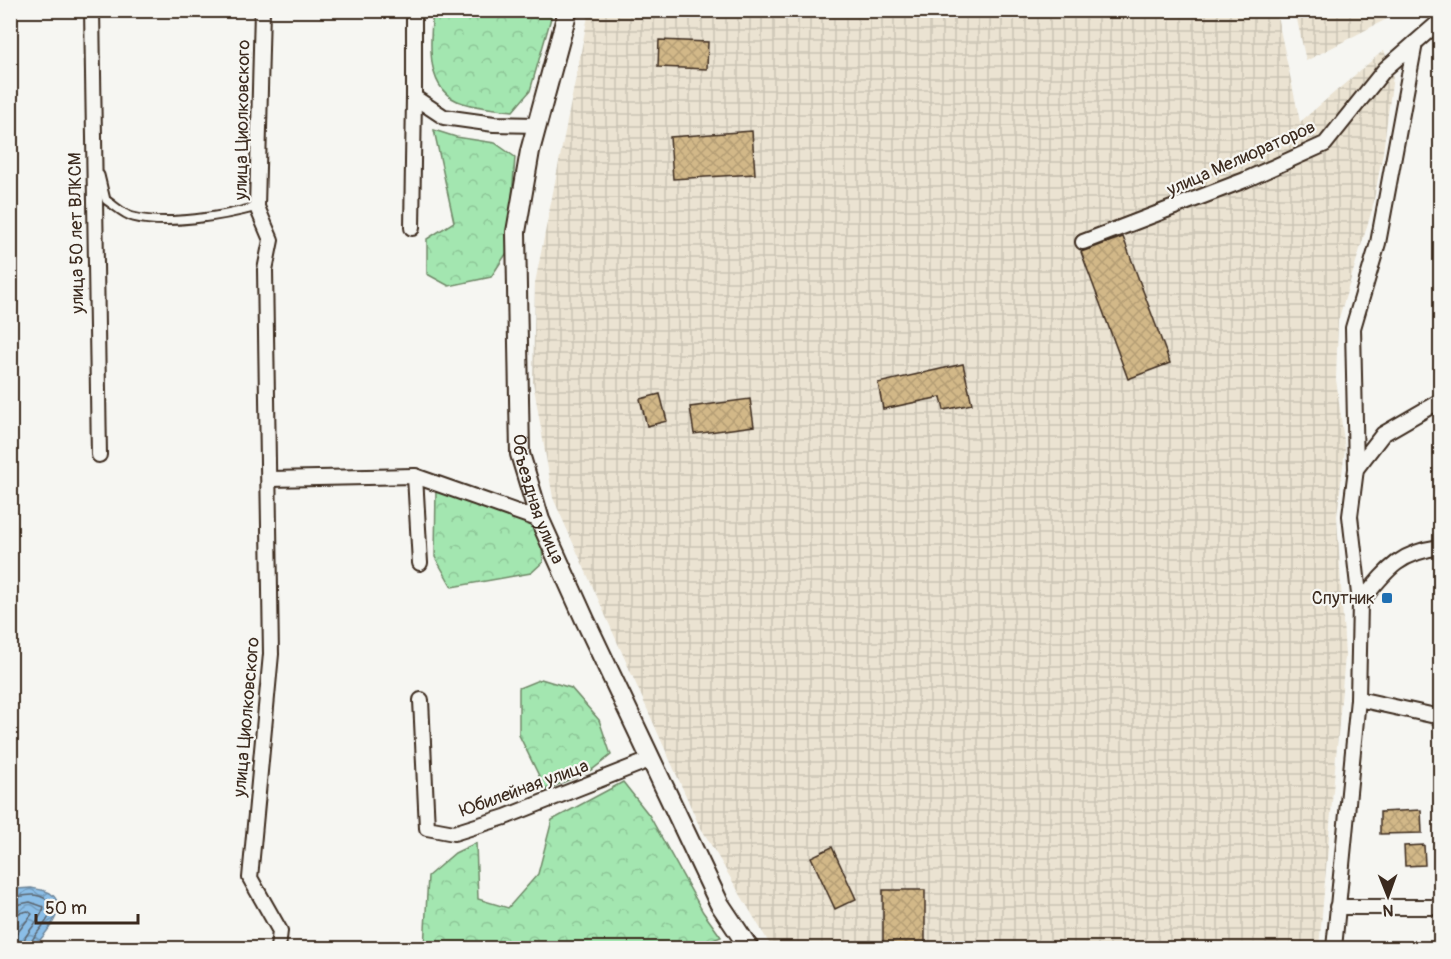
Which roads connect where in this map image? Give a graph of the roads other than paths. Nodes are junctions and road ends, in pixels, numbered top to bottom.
1 (92, 10) edge
2 (262, 10) edge
3 (414, 10) edge
4 (568, 10) edge
5 (1440, 21) edge
6 (1415, 43) junction
7 (414, 97) junction
8 (537, 125) junction
9 (92, 144) junction
10 (257, 207) junction
11 (412, 228) dead end
12 (1083, 242) dead end
13 (1440, 401) edge
14 (99, 455) dead end
15 (1356, 469) junction
16 (414, 476) junction
17 (270, 479) junction
18 (540, 520) junction
19 (1440, 547) edge
20 (420, 563) dead end
21 (1360, 603) junction
22 (1358, 699) junction
23 (421, 700) dead end
24 (1440, 717) edge
25 (652, 759) junction
26 (1337, 908) junction
27 (1440, 908) edge
28 (278, 948) edge
29 (749, 948) edge
30 (1334, 948) edge

1 - 9 street, улица 50 лет ВЛКСМ
2 - 10 street, улица Циолковского
3 - 7 street
4 - 8 main road, Объездная улица
5 - 6 street, улица Мелиораторов
6 - 12 street, улица Мелиораторов
6 - 15 street
7 - 8 street
7 - 11 street
8 - 18 main road, Объездная улица
9 - 10 lane
9 - 14 street, улица 50 лет ВЛКСМ
10 - 17 street, улица Циолковского
13 - 15 street
15 - 21 street
16 - 17 street
16 - 18 street
16 - 20 street
17 - 28 street, улица Циолковского
18 - 25 main road, Объездная улица
19 - 21 street
21 - 22 street
22 - 24 street
22 - 26 street
23 - 25 street, Юбилейная улица
25 - 29 main road, Объездная улица
26 - 27 street
26 - 30 street

